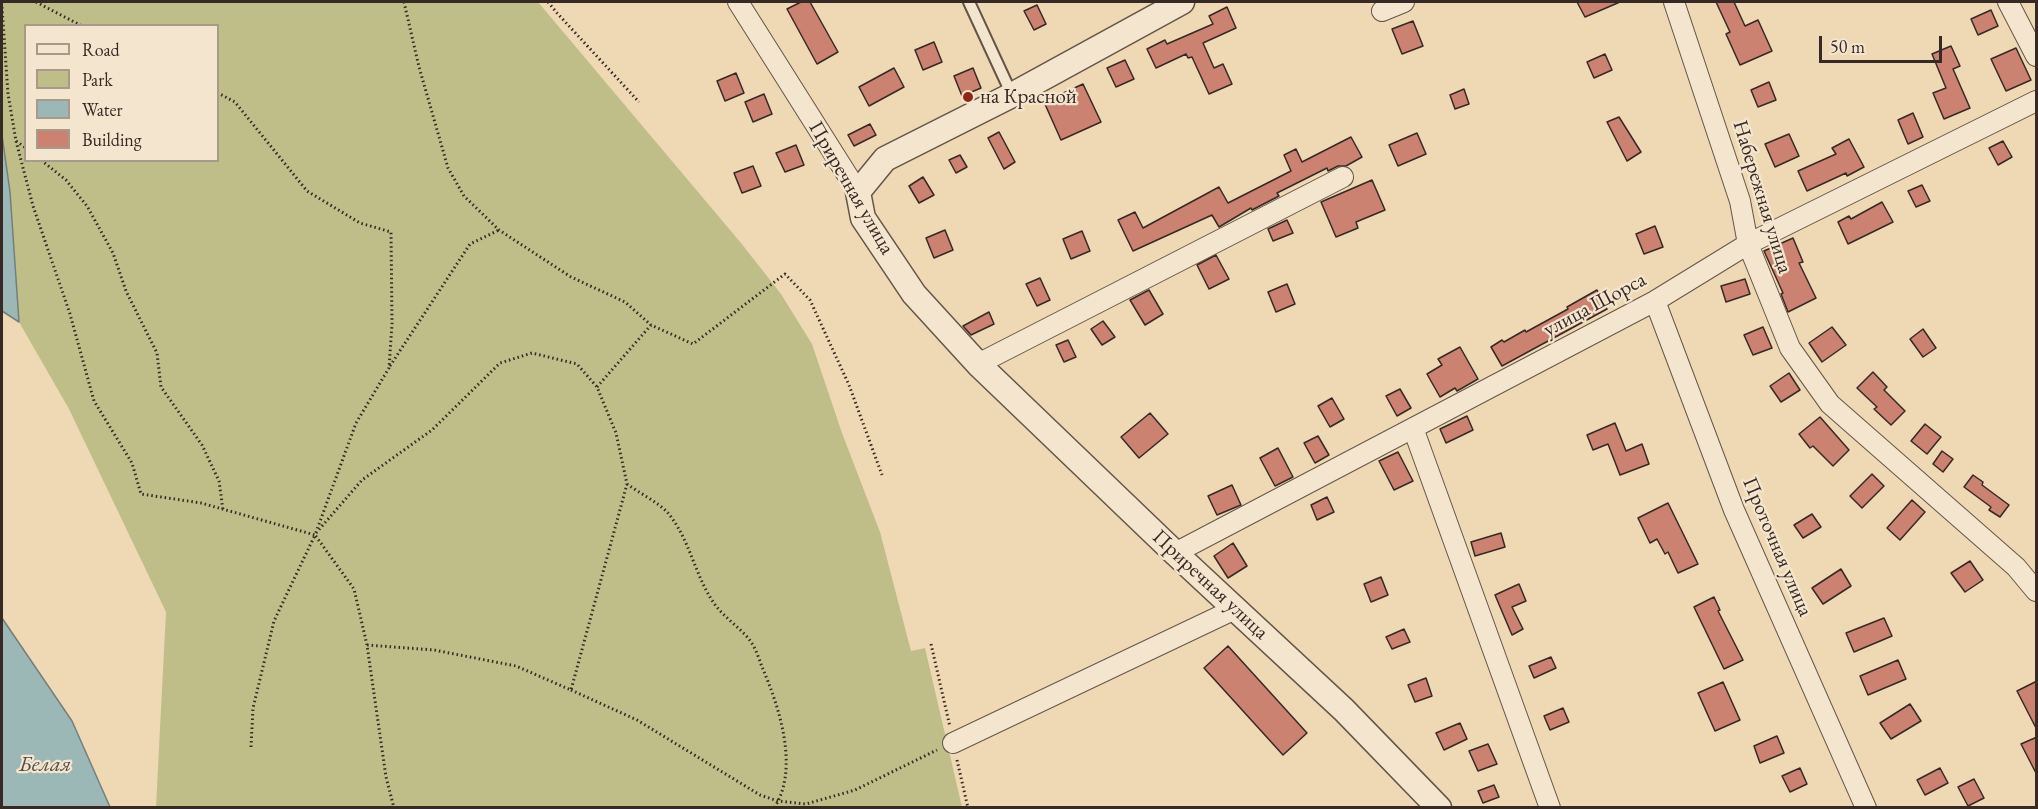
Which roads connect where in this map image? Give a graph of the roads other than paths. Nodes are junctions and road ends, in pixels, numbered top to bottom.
1 (738, 2) edge
2 (969, 2) edge
3 (1182, 2) edge
4 (1404, 2) edge
5 (1674, 2) edge
6 (2008, 2) edge
7 (1382, 11) dead end
8 (2037, 56) edge
9 (1012, 95) junction
10 (2037, 101) edge
11 (1343, 177) dead end
12 (858, 192) junction
13 (1748, 244) junction
14 (1655, 301) junction
15 (978, 364) junction
16 (1413, 428) junction
17 (1175, 553) junction
18 (2037, 591) edge
19 (1235, 609) junction
20 (953, 743) road end
21 (1439, 807) edge
22 (1550, 807) edge
23 (1866, 807) edge

1 - 12 street, Приречная улица
2 - 9 lane
3 - 9 street
4 - 7 street
5 - 13 street, Набережная улица
6 - 8 street
9 - 12 street
10 - 13 street, улица Щорса
11 - 15 street
12 - 15 street, Приречная улица
13 - 14 street, улица Щорса
13 - 18 street, Набережная улица
14 - 16 street, улица Щорса
14 - 23 street, Проточная улица
15 - 17 street, Приречная улица
16 - 17 street, улица Щорса
16 - 22 street
17 - 19 street, Приречная улица
19 - 20 street
19 - 21 street, Приречная улица

